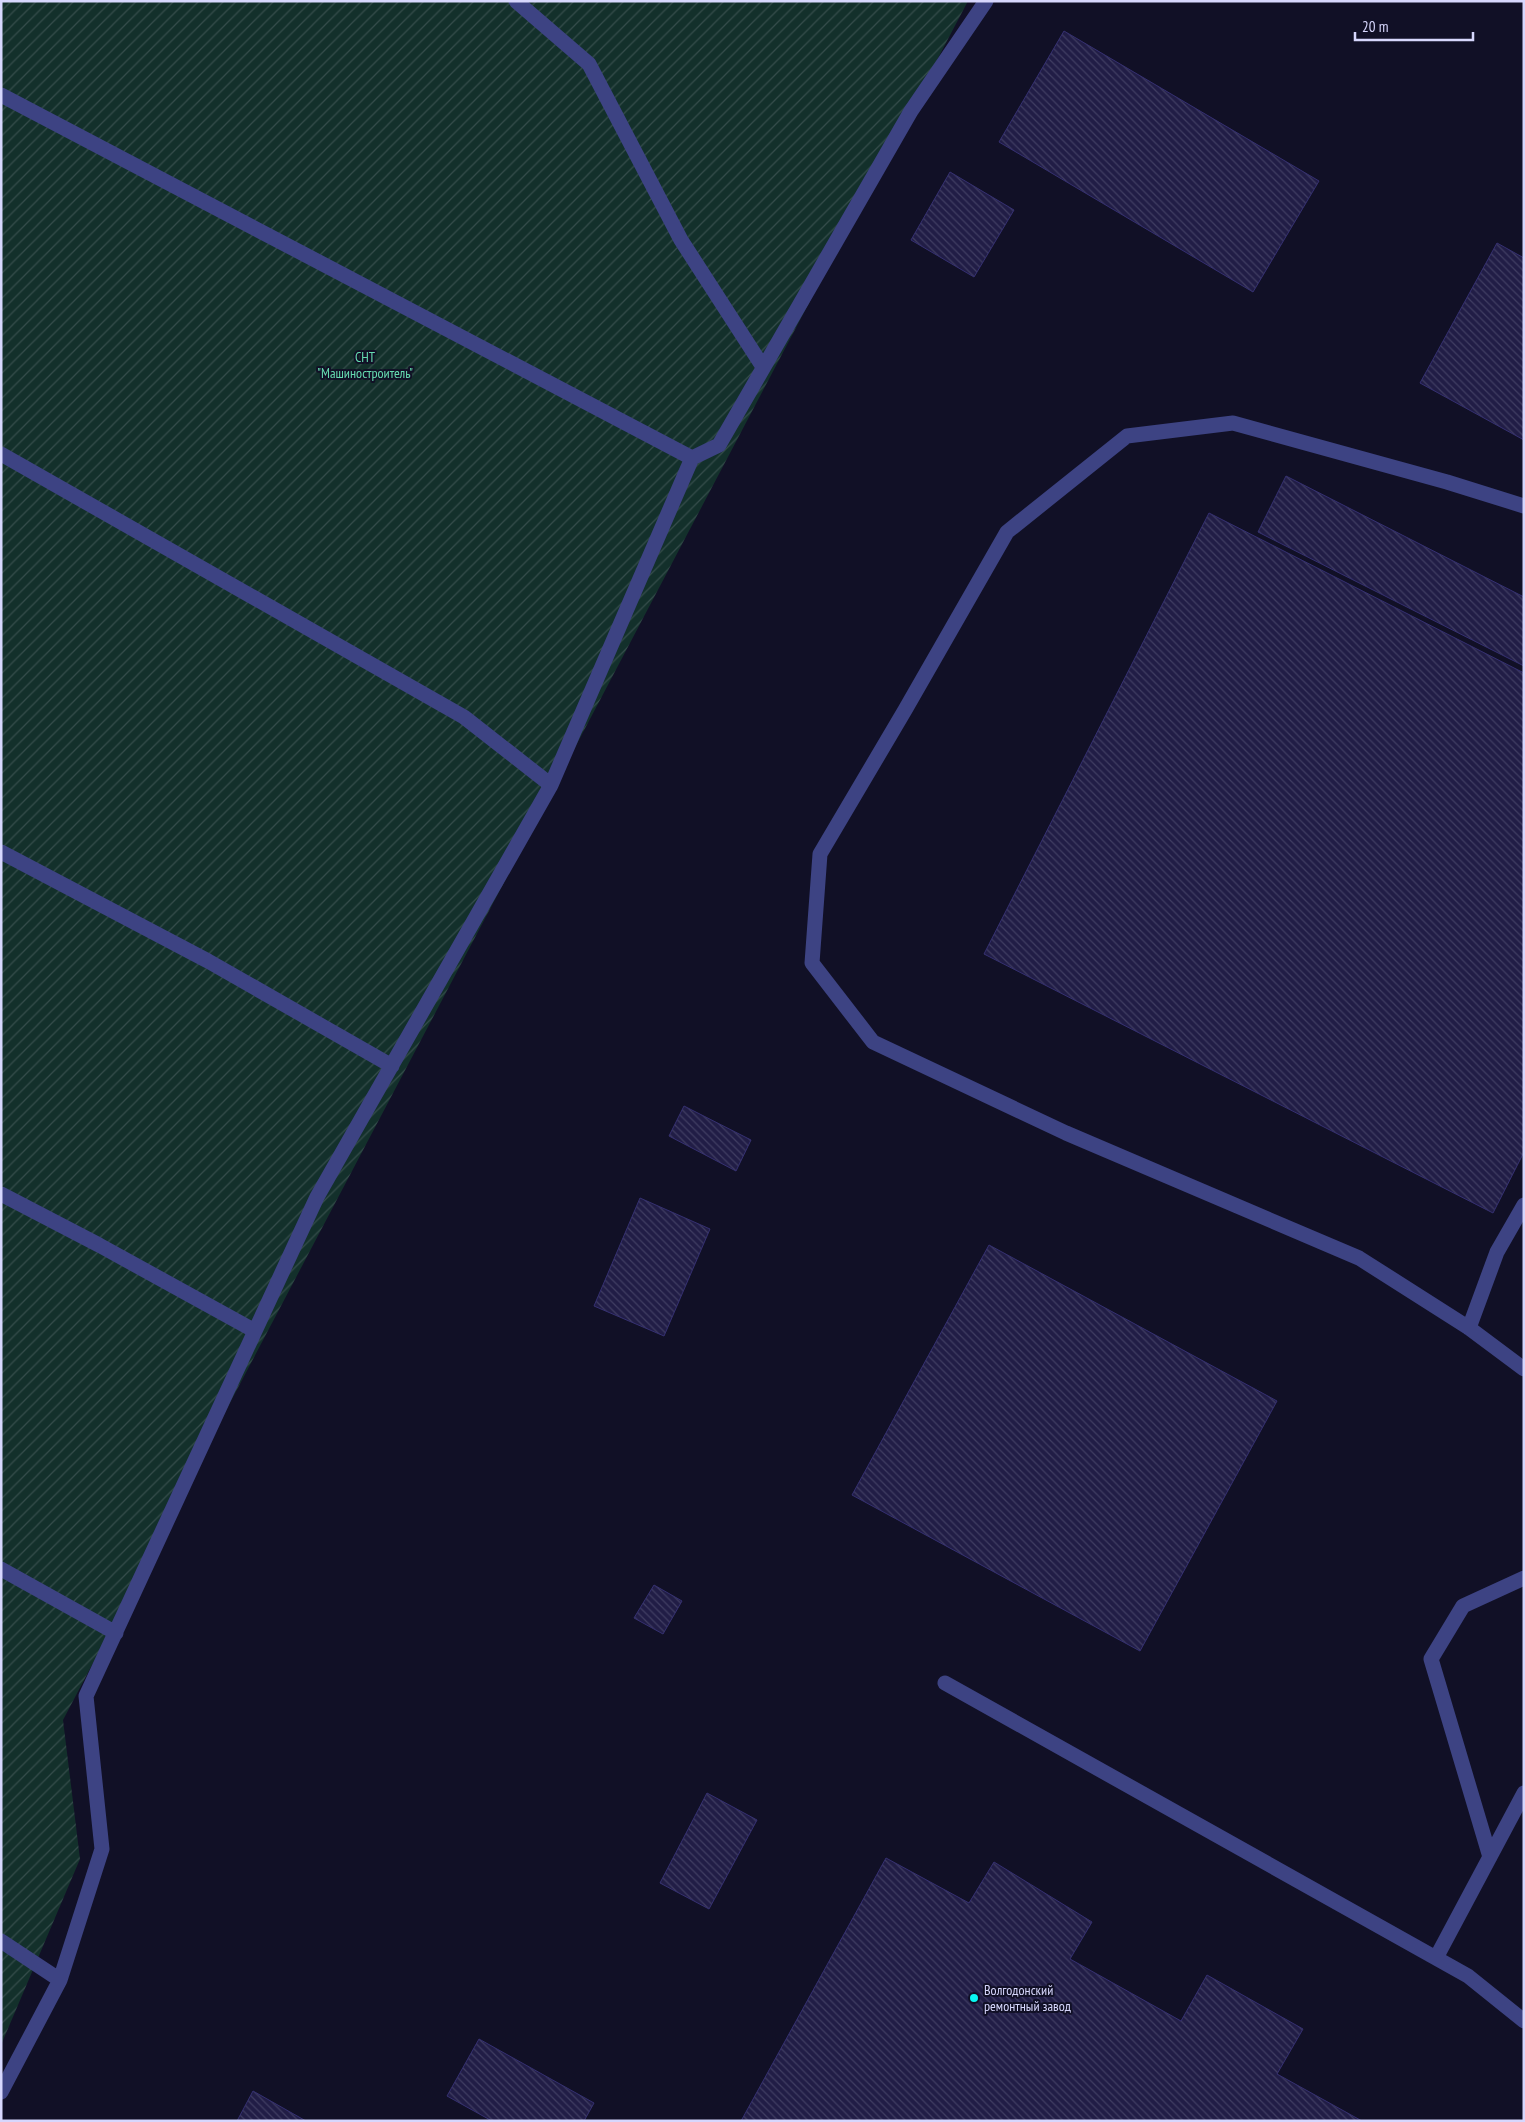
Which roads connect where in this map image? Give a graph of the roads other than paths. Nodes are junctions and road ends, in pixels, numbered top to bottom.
1 (516, 1) edge
2 (986, 1) edge
3 (1, 95) edge
4 (763, 367) junction
5 (1, 454) edge
6 (692, 458) junction
7 (1524, 506) edge
8 (551, 785) junction
9 (1, 852) edge
10 (392, 1066) junction
11 (1, 1194) edge
12 (1524, 1205) edge
13 (1469, 1328) junction
14 (255, 1331) junction
15 (1524, 1369) edge
16 (1, 1569) edge
17 (1524, 1578) edge
18 (116, 1633) junction
19 (945, 1683) dead end
20 (1524, 1793) edge
21 (1490, 1857) junction
22 (1, 1940) edge
23 (1436, 1958) junction
24 (60, 1980) junction
25 (1524, 2021) edge
26 (1, 2092) edge

1 - 4 lane
2 - 4 lane
3 - 6 lane
4 - 6 lane
5 - 8 lane
6 - 8 lane
7 - 13 lane
8 - 10 lane
9 - 10 lane
10 - 14 lane
11 - 14 lane
12 - 13 lane
13 - 15 lane
14 - 18 lane
16 - 18 lane
17 - 21 lane
18 - 24 lane
19 - 23 lane
20 - 21 lane
21 - 23 lane
22 - 24 lane
23 - 25 lane
24 - 26 lane

